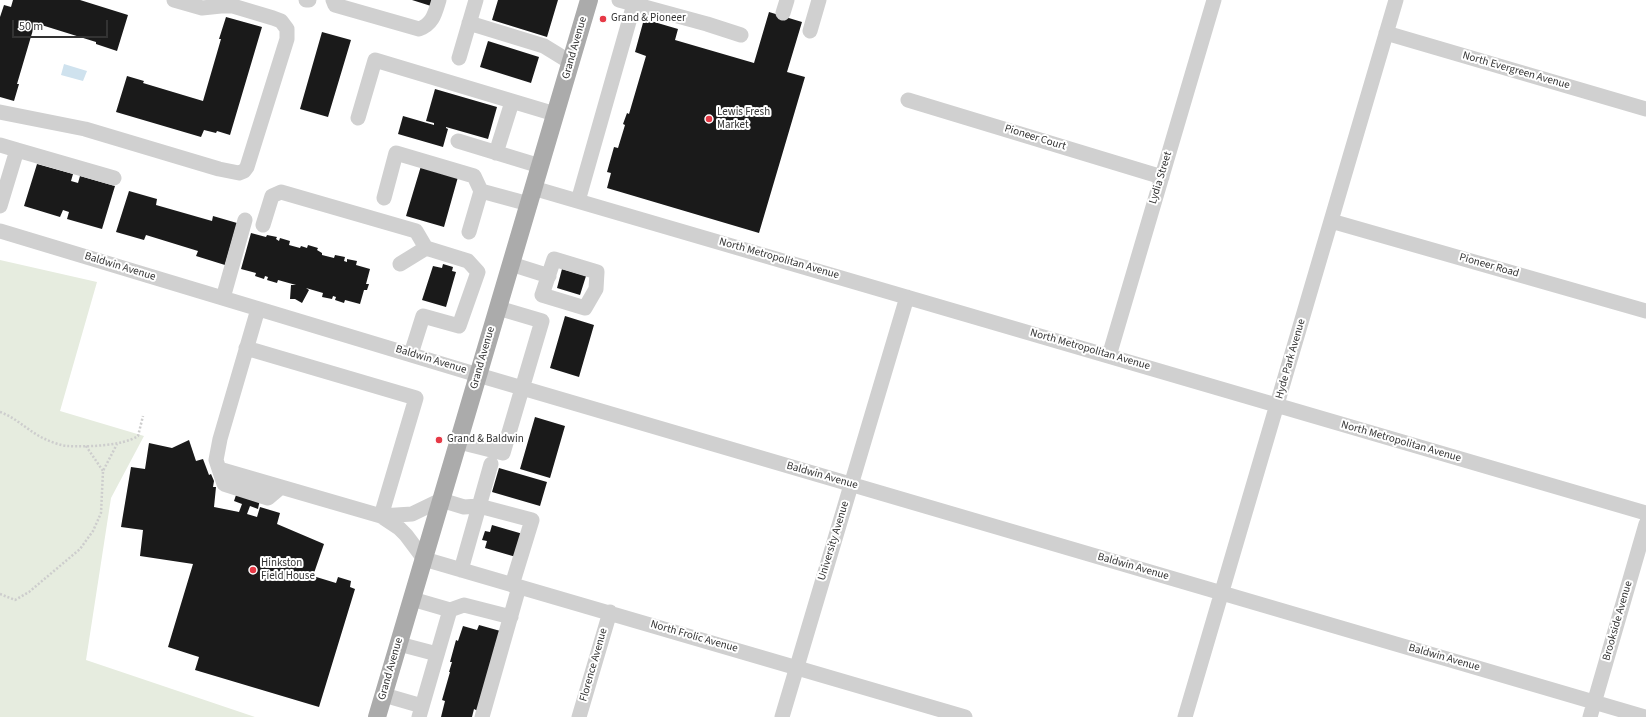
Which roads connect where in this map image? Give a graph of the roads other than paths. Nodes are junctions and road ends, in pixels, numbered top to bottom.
1 (174, 0) edge
2 (333, 0) edge
3 (438, 0) edge
4 (476, 0) edge
5 (589, 0) edge
6 (619, 0) edge
7 (819, 0) edge
8 (1214, 0) edge
9 (1396, 0) edge
10 (634, 4) junction
11 (469, 23) junction
12 (810, 31) dead end
13 (1386, 33) junction
14 (742, 35) dead end
15 (459, 58) dead end
16 (570, 62) junction
17 (908, 100) dead end
18 (512, 102) junction
19 (1646, 109) edge
20 (0, 112) edge
21 (555, 114) junction
22 (358, 118) dead end
23 (458, 141) dead end
24 (0, 145) edge
25 (17, 150) junction
26 (496, 153) junction
27 (540, 166) junction
28 (1162, 177) junction
29 (114, 178) dead end
30 (482, 191) junction
31 (531, 196) junction
32 (384, 198) dead end
33 (578, 200) junction
34 (0, 206) edge
35 (245, 220) dead end
36 (1331, 221) junction
37 (263, 225) dead end
38 (0, 231) edge
39 (469, 232) dead end
40 (426, 248) junction
41 (400, 264) dead end
42 (511, 264) junction
43 (549, 276) dead end
44 (907, 297) junction
45 (223, 298) junction
46 (258, 308) junction
47 (498, 308) junction
48 (1646, 311) edge
49 (246, 348) junction
50 (411, 354) junction
51 (1109, 356) junction
52 (478, 375) junction
53 (523, 388) junction
54 (1277, 405) junction
55 (458, 442) junction
56 (491, 464) dead end
57 (851, 484) junction
58 (441, 500) junction
59 (479, 506) junction
60 (1646, 514) edge
61 (381, 516) junction
62 (1646, 524) edge
63 (424, 559) junction
64 (460, 570) junction
65 (516, 586) junction
66 (1222, 593) junction
67 (412, 600) junction
68 (450, 610) junction
69 (610, 612) junction
70 (511, 617) junction
71 (399, 644) junction
72 (437, 654) junction
73 (796, 667) junction
74 (384, 695) junction
75 (1594, 702) junction
76 (420, 712) edge
77 (377, 717) edge
78 (482, 717) edge
79 (579, 717) edge
80 (782, 717) edge
81 (965, 717) edge
82 (1186, 717) edge
83 (1590, 717) edge
84 (1645, 717) edge

1 - 20 street
2 - 3 street
4 - 11 street
5 - 16 main road, Grand Avenue
6 - 10 street
7 - 12 street
8 - 28 street, Lydia Street
9 - 13 street, Hyde Park Avenue
10 - 14 street
10 - 33 street
11 - 15 street
11 - 16 street
13 - 19 street, North Evergreen Avenue
13 - 36 street, Hyde Park Avenue
16 - 21 main road, Grand Avenue
17 - 28 street, Pioneer Court
18 - 21 street
18 - 22 street
18 - 26 street
21 - 27 main road, Grand Avenue
23 - 26 street
24 - 25 street
25 - 29 street
25 - 34 street
26 - 27 street
27 - 31 main road, Grand Avenue
28 - 51 street, Lydia Street
30 - 31 street, North Metropolitan Avenue
30 - 32 street
30 - 39 street
31 - 33 street, North Metropolitan Avenue
31 - 42 main road, Grand Avenue
33 - 44 street, North Metropolitan Avenue
35 - 45 street
36 - 48 street, Pioneer Road
36 - 54 street, Hyde Park Avenue
37 - 40 street
38 - 45 street, Baldwin Avenue
40 - 41 street
40 - 50 street
42 - 43 street
42 - 47 main road, Grand Avenue
44 - 51 street, North Metropolitan Avenue
44 - 57 street, University Avenue
45 - 46 street, Baldwin Avenue
46 - 49 street
46 - 50 street, Baldwin Avenue
47 - 52 main road, Grand Avenue
47 - 53 street
49 - 61 street
49 - 61 street
50 - 52 street, Baldwin Avenue
51 - 54 street, North Metropolitan Avenue
52 - 53 street, Baldwin Avenue
52 - 55 main road, Grand Avenue
53 - 55 street
53 - 57 street, Baldwin Avenue
54 - 60 street, North Metropolitan Avenue
54 - 66 street, Hyde Park Avenue
55 - 58 main road, Grand Avenue
56 - 59 street
57 - 66 street, Baldwin Avenue
57 - 73 street, University Avenue
58 - 59 street
58 - 61 street
58 - 63 main road, Grand Avenue
59 - 64 street
59 - 65 street
61 - 63 street
62 - 75 street, Brookside Avenue
63 - 64 street, North Frolic Avenue
63 - 67 main road, Grand Avenue
64 - 65 street, North Frolic Avenue
65 - 69 street, North Frolic Avenue
65 - 70 street
66 - 75 street, Baldwin Avenue
66 - 82 street, Hyde Park Avenue
67 - 68 street
67 - 71 main road, Grand Avenue
68 - 70 street
68 - 72 street
69 - 73 street, North Frolic Avenue
69 - 79 street, Florence Avenue
70 - 78 street
71 - 72 street
71 - 74 main road, Grand Avenue
72 - 76 street
73 - 80 street, University Avenue
73 - 81 street, North Frolic Avenue
74 - 76 street
74 - 77 main road, Grand Avenue
75 - 83 street, Brookside Avenue
75 - 84 street, Baldwin Avenue

